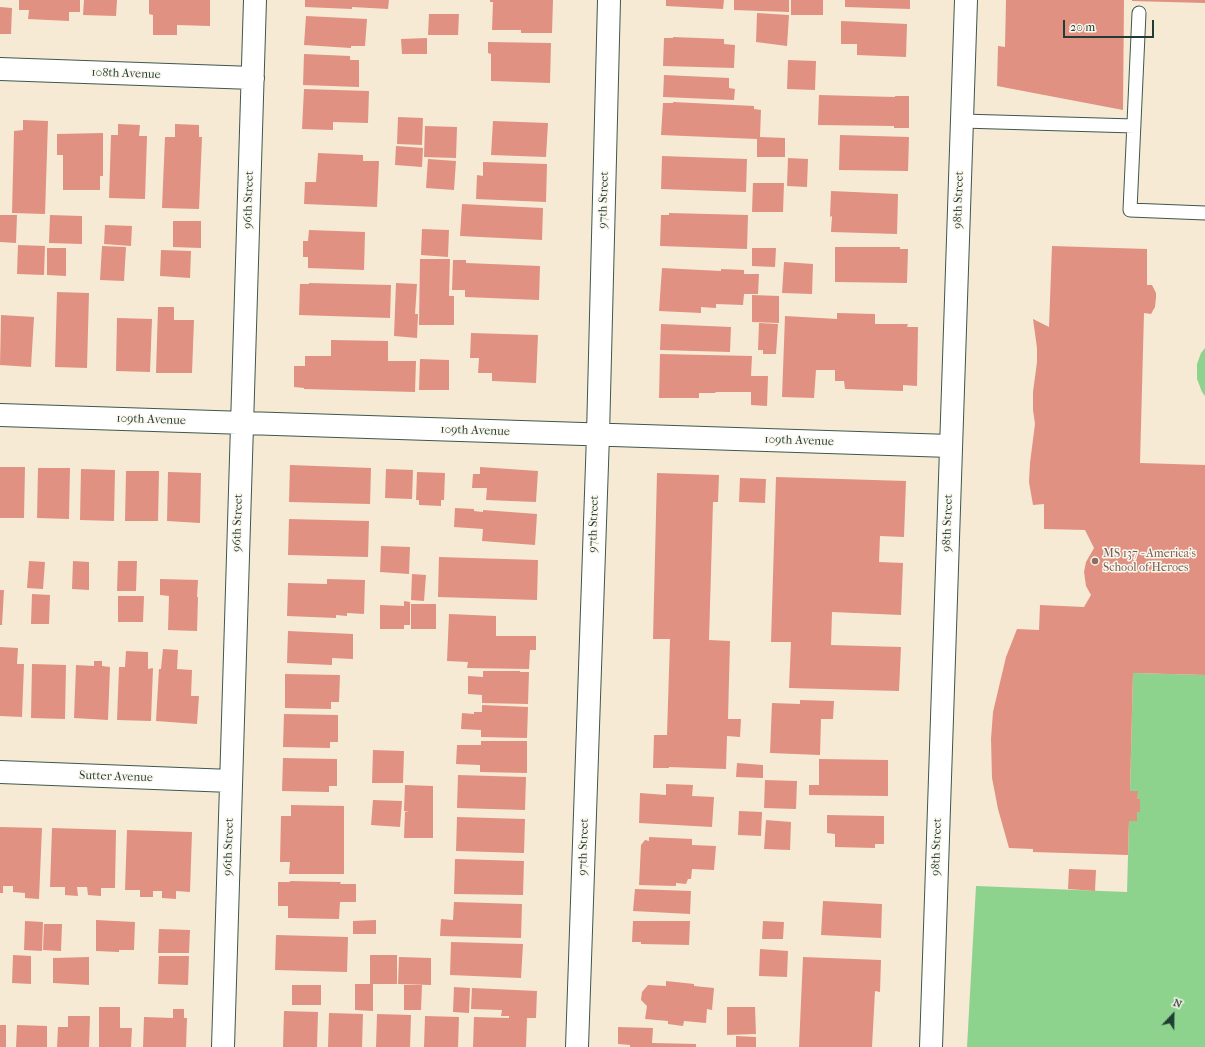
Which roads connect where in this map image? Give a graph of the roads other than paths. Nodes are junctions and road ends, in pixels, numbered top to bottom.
1 (255, 0) edge
2 (609, 0) edge
3 (966, 0) edge
4 (1139, 13) dead end
5 (0, 68) edge
6 (253, 78) junction
7 (962, 121) junction
8 (1134, 126) junction
9 (1205, 213) edge
10 (0, 415) edge
11 (242, 423) junction
12 (598, 435) junction
13 (950, 446) junction
14 (0, 772) edge
15 (231, 781) junction
16 (223, 1047) edge
17 (578, 1047) edge
18 (931, 1047) edge

1 - 6 street, 96th Street
2 - 12 street, 97th Street
3 - 7 street, 98th Street
4 - 8 lane
5 - 6 street, 108th Avenue
6 - 11 street, 96th Street
7 - 8 lane
7 - 13 street, 98th Street
8 - 9 lane
10 - 11 street, 109th Avenue
11 - 12 street, 109th Avenue
11 - 15 street, 96th Street
12 - 13 street, 109th Avenue
12 - 17 street, 97th Street
13 - 18 street, 98th Street
14 - 15 street, Sutter Avenue
15 - 16 street, 96th Street

